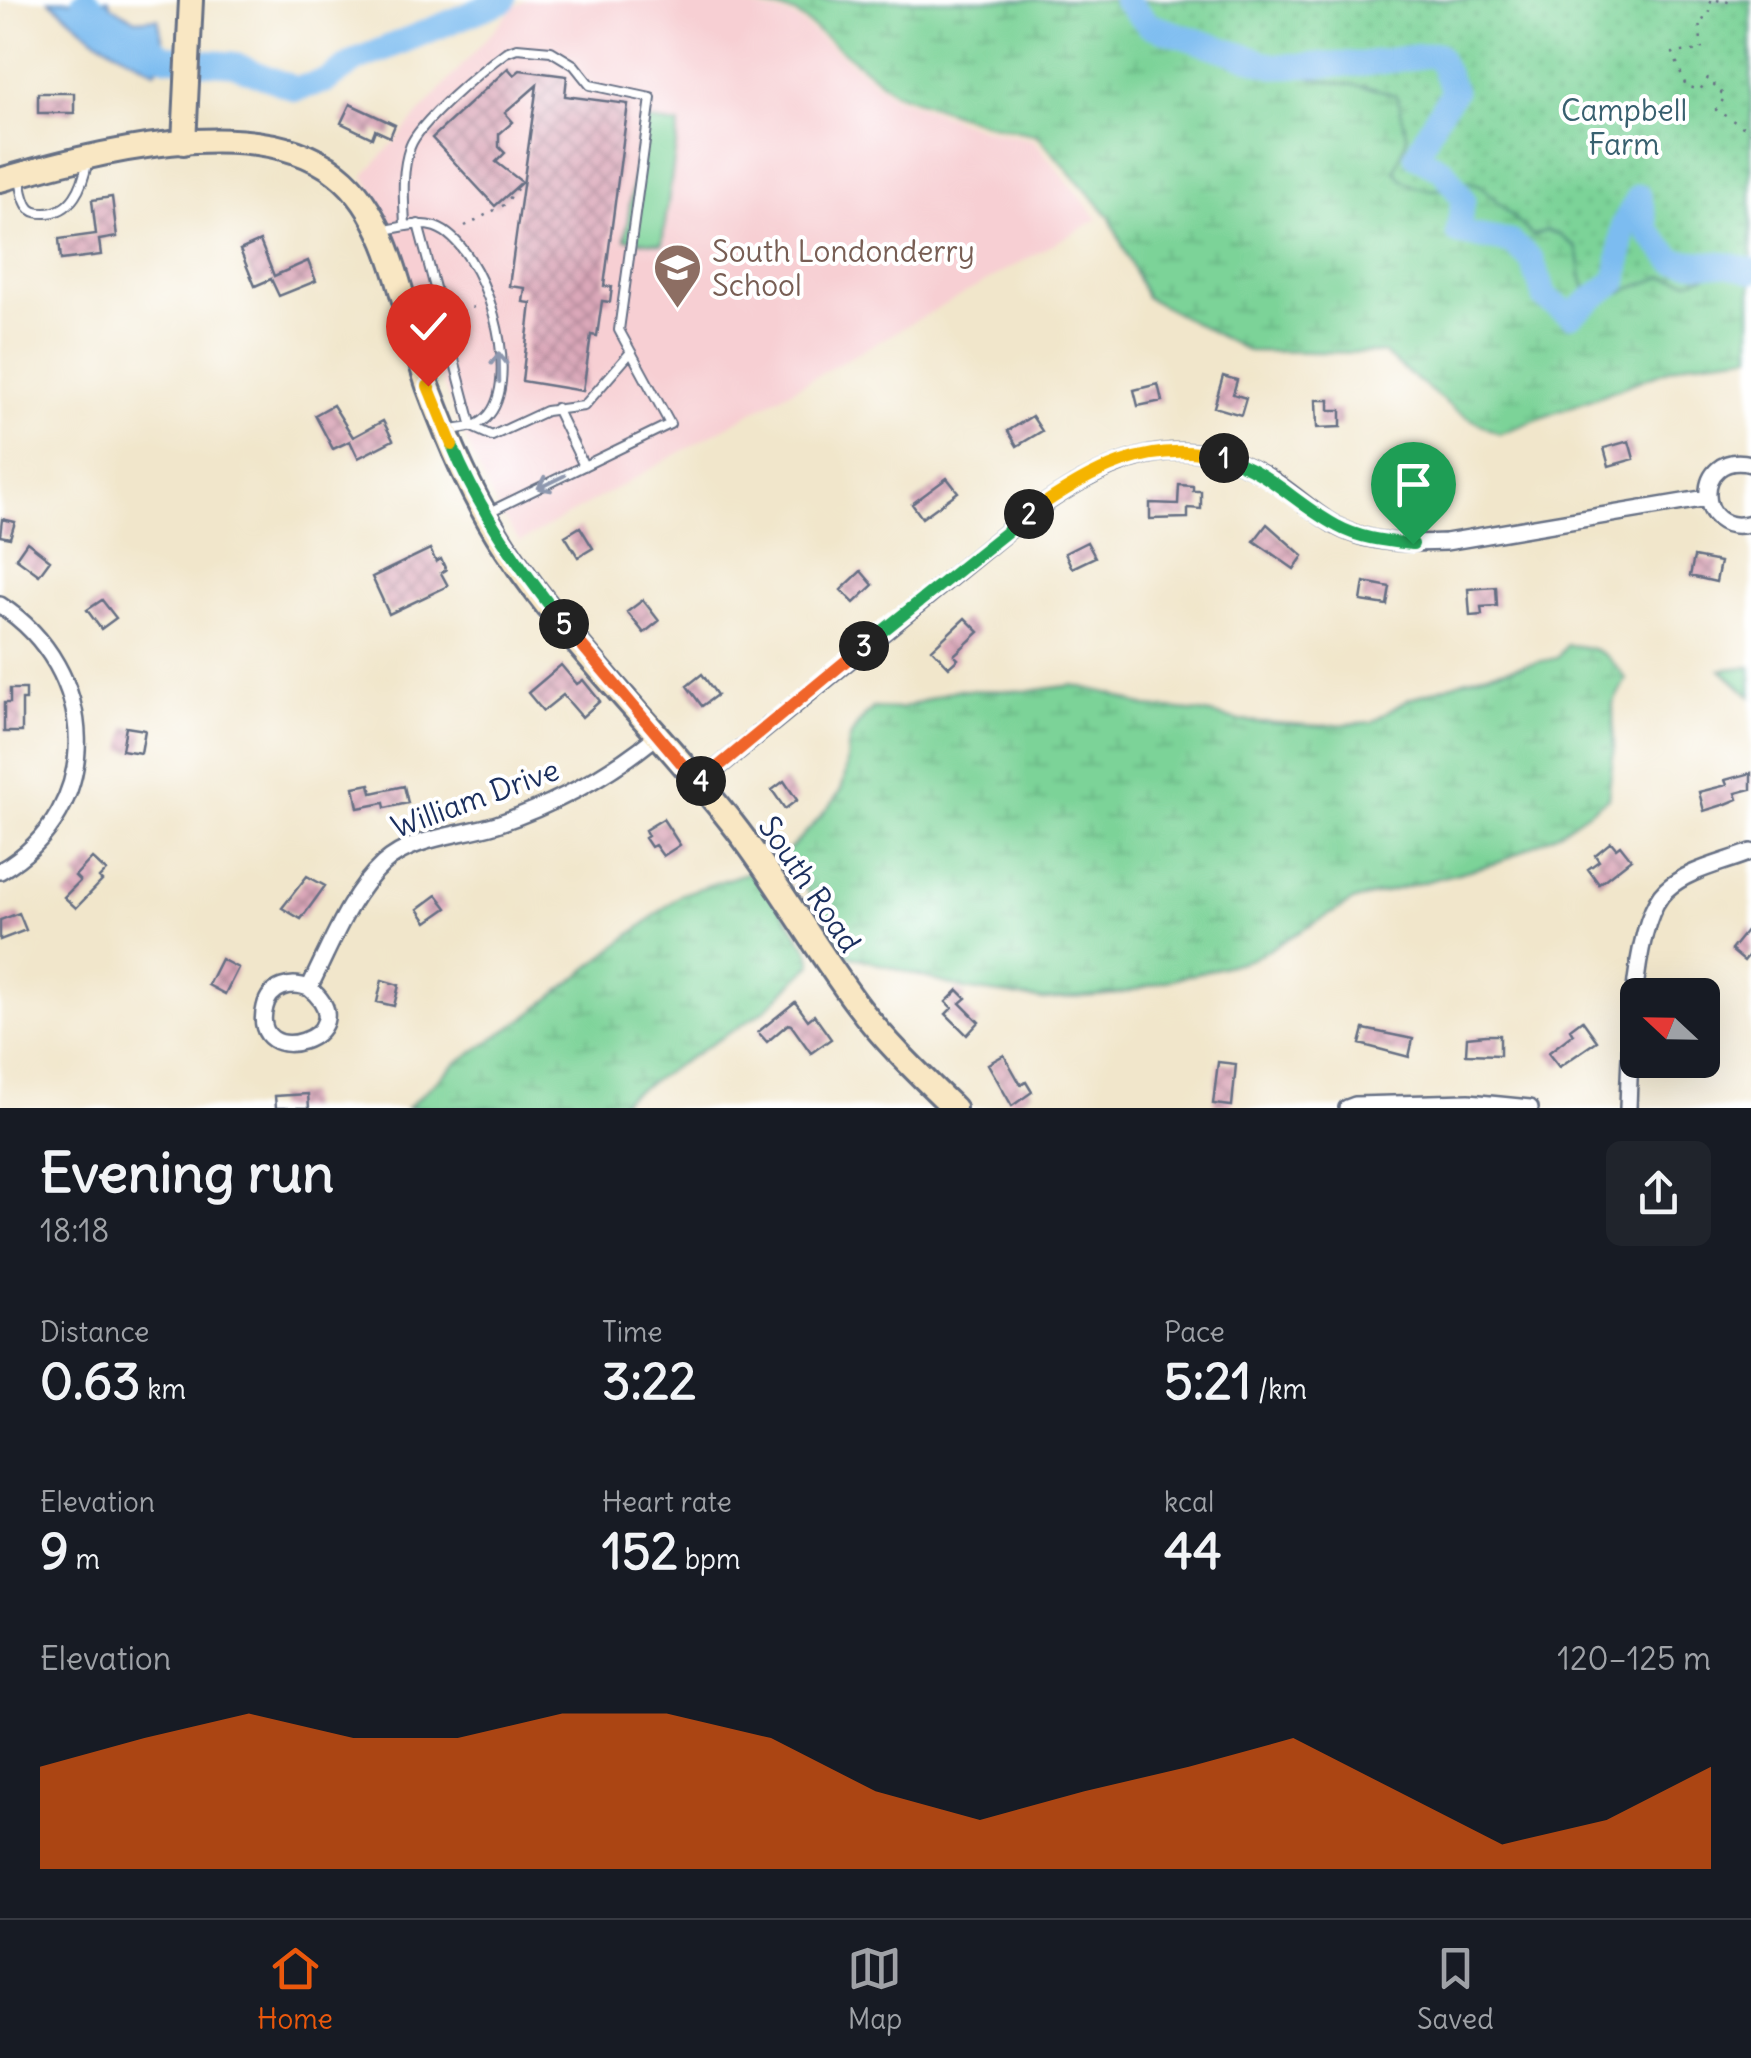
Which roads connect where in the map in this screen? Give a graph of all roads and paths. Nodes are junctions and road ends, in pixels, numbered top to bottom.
1 (192, 0) edge
2 (1714, 0) edge
3 (1728, 0) edge
4 (1751, 132) edge
5 (184, 143) junction
6 (88, 156) junction
7 (10, 177) edge
8 (517, 189) dead end
9 (418, 224) junction
10 (405, 226) junction
11 (465, 226) dead end
12 (380, 231) junction
13 (483, 304) dead end
14 (446, 329) junction
15 (631, 352) junction
16 (556, 408) junction
17 (472, 428) junction
18 (446, 430) junction
19 (1751, 464) edge
20 (584, 466) junction
21 (1707, 498) junction
22 (486, 514) junction
23 (1751, 522) edge
24 (0, 605) edge
25 (657, 736) junction
26 (699, 783) junction
27 (1751, 852) edge
28 (0, 871) edge
29 (309, 988) junction
30 (954, 1108) edge
31 (1346, 1108) edge
32 (1530, 1108) edge
33 (1628, 1108) edge

1 - 5 street
2 - 3 path
2 - 4 path
5 - 6 street, South Road
5 - 12 street, South Road
6 - 7 street, South Road
6 - 7 lane
8 - 11 path
9 - 10 lane
9 - 14 lane
17 -> 9 lane
10 - 12 lane
10 - 15 lane
12 - 18 street, South Road
13 - 14 path
14 - 17 lane
15 - 16 lane
15 - 20 lane
16 - 17 lane
16 - 20 lane
17 - 18 lane
18 - 22 street, South Road
19 - 21 street
20 -> 22 lane
21 - 23 street
21 - 26 street
22 - 25 street, South Road
24 - 28 street
25 - 26 street, South Road
25 - 29 street, William Drive
26 - 30 street, South Road
27 - 33 street
29 - 29 street
31 - 32 street

